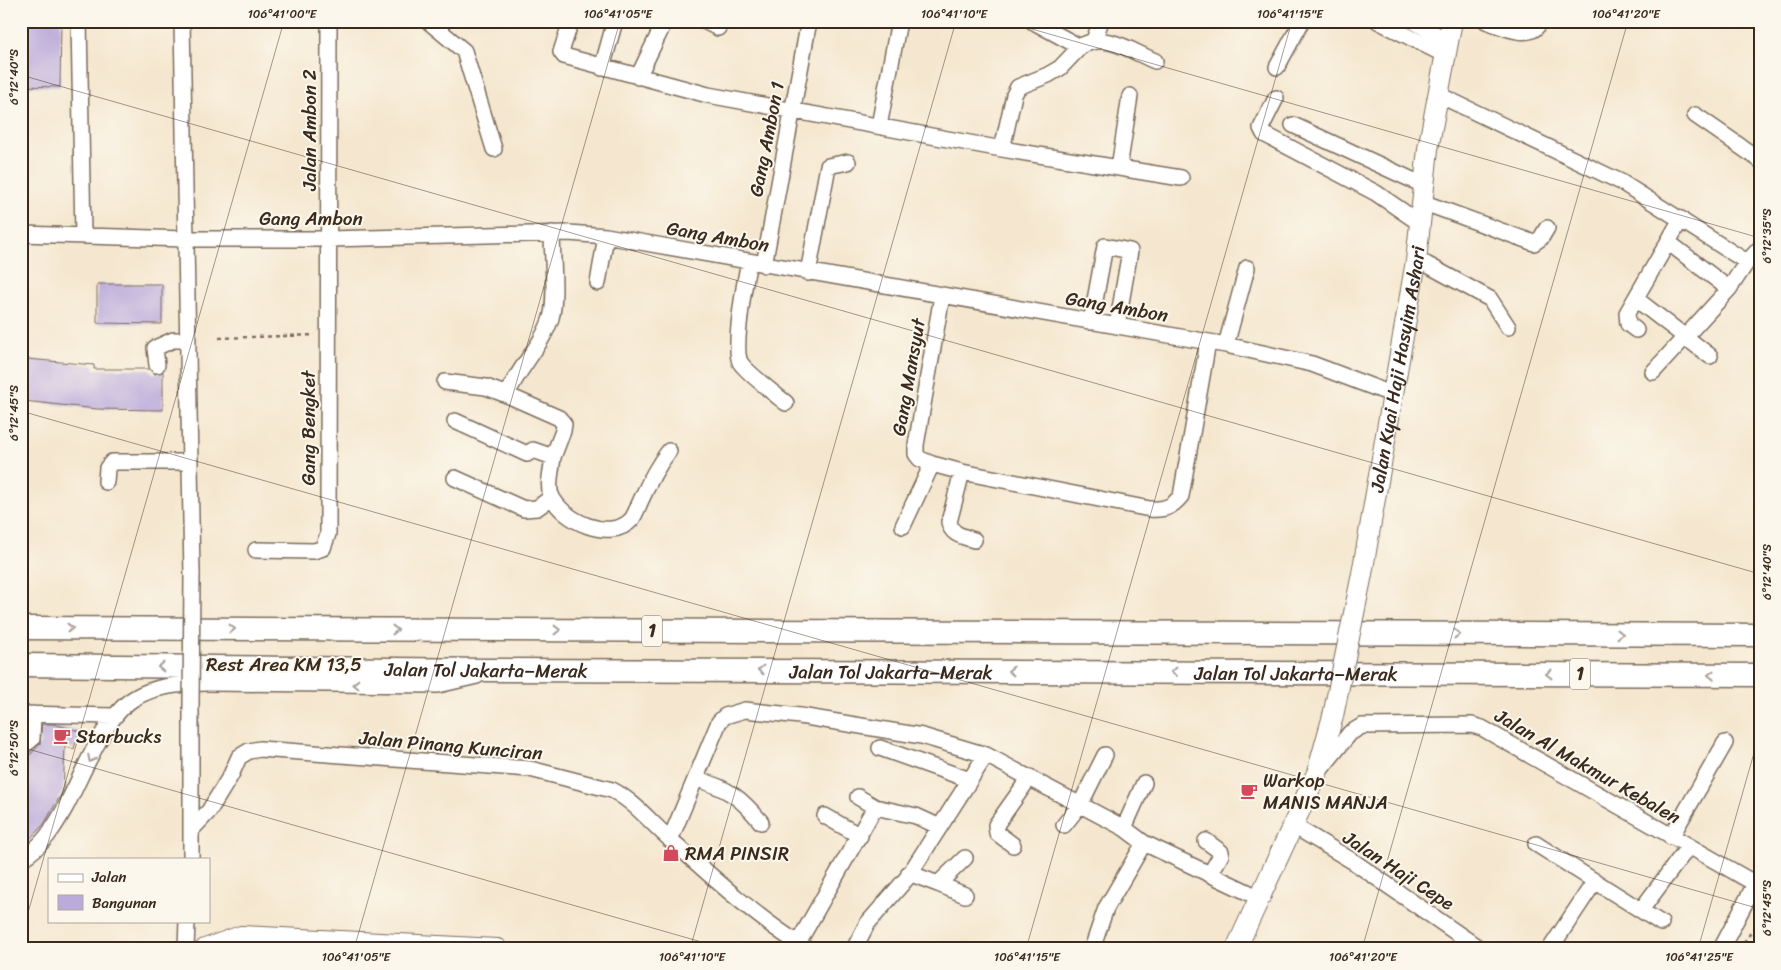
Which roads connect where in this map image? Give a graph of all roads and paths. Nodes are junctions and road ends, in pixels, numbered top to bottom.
1 (79, 21) edge
2 (182, 21) edge
3 (329, 21) edge
4 (428, 21) edge
5 (571, 21) edge
6 (615, 21) edge
7 (665, 21) edge
8 (704, 21) edge
9 (809, 21) edge
10 (898, 21) edge
11 (1032, 21) edge
12 (1101, 21) edge
13 (1302, 21) edge
14 (1378, 21) edge
15 (1412, 21) edge
16 (1452, 21) edge
17 (1486, 21) edge
18 (1540, 21) edge
19 (718, 28) dead end
20 (1094, 40) junction
21 (1080, 47) junction
22 (1447, 48) junction
23 (1155, 61) dead end
24 (1277, 67) dead end
25 (602, 68) junction
26 (638, 77) junction
27 (1437, 94) junction
28 (1130, 96) dead end
29 (1276, 98) dead end
30 (791, 110) junction
31 (1695, 116) dead end
32 (1293, 125) dead end
33 (879, 126) junction
34 (494, 149) dead end
35 (1002, 149) junction
36 (1760, 160) edge
37 (848, 162) dead end
38 (1119, 168) junction
39 (1181, 178) dead end
40 (1423, 193) junction
41 (1681, 219) junction
42 (1421, 224) junction
43 (1547, 228) dead end
44 (552, 233) junction
45 (21, 234) edge
46 (83, 236) junction
47 (606, 236) junction
48 (185, 239) junction
49 (329, 239) junction
50 (1668, 242) junction
51 (1760, 248) edge
52 (1416, 261) junction
53 (1747, 262) junction
54 (756, 264) junction
55 (1247, 268) dead end
56 (808, 273) junction
57 (598, 283) dead end
58 (1729, 289) junction
59 (942, 296) junction
60 (1636, 299) junction
61 (1091, 322) junction
62 (1117, 326) junction
63 (1508, 327) dead end
64 (1636, 330) dead end
65 (328, 335) junction
66 (1685, 337) junction
67 (219, 338) dead end
68 (188, 340) junction
69 (1208, 342) junction
70 (1226, 345) junction
71 (1710, 356) dead end
72 (157, 365) dead end
73 (1653, 372) dead end
74 (445, 382) dead end
75 (507, 395) junction
76 (1394, 395) junction
77 (786, 403) dead end
78 (455, 421) dead end
79 (669, 451) dead end
80 (553, 458) junction
81 (190, 462) junction
82 (932, 464) junction
83 (962, 472) junction
84 (454, 478) dead end
85 (106, 482) dead end
86 (552, 497) junction
87 (903, 526) dead end
88 (974, 540) dead end
89 (256, 550) dead end
90 (21, 628) edge
91 (1760, 635) edge
92 (21, 666) edge
93 (490, 670) junction
94 (1760, 675) edge
95 (27, 714) edge
96 (113, 716) junction
97 (1725, 743) dead end
98 (21, 748) edge
99 (880, 748) dead end
100 (986, 755) junction
101 (1105, 755) dead end
102 (1317, 773) junction
103 (1030, 778) junction
104 (698, 779) junction
105 (970, 780) junction
106 (1144, 783) dead end
107 (858, 797) dead end
108 (1080, 805) junction
109 (876, 807) junction
110 (825, 816) dead end
111 (762, 822) dead end
112 (1064, 825) dead end
113 (1294, 826) junction
114 (940, 827) junction
115 (193, 828) junction
116 (1124, 828) junction
117 (860, 836) junction
118 (1671, 837) junction
119 (670, 840) junction
120 (1206, 841) dead end
121 (1144, 843) junction
122 (1536, 844) dead end
123 (1013, 845) dead end
124 (1689, 846) junction
125 (191, 858) edge
126 (965, 858) dead end
127 (21, 859) edge
128 (909, 873) junction
129 (1210, 874) junction
130 (1595, 881) junction
131 (1758, 882) edge
132 (938, 884) junction
133 (965, 895) dead end
134 (1260, 898) junction
135 (1641, 910) junction
136 (1760, 920) edge
137 (187, 922) edge
138 (1661, 923) dead end
139 (802, 946) edge
140 (186, 949) edge
141 (205, 949) edge
142 (497, 949) edge
143 (854, 949) edge
144 (1092, 949) edge
145 (1236, 949) edge
146 (1480, 949) edge
147 (1550, 949) edge
148 (1721, 949) edge
149 (1739, 949) edge

1 - 46 street
2 - 48 street
3 - 49 street, Jalan Ambon 2
4 - 34 street
5 - 25 street
6 - 25 street
7 - 26 street
8 - 19 street
9 - 30 street, Gang Ambon 1
10 - 33 street
11 - 21 street
12 - 20 street
13 - 24 street
14 - 22 street
15 - 22 street
16 - 22 main road, Jalan Kyai Haji Hasyim Ashari
17 - 18 street
20 - 21 street
20 - 23 street
21 - 35 street
22 - 27 main road, Jalan Kyai Haji Hasyim Ashari
25 - 26 street
26 - 30 street
27 - 40 main road, Jalan Kyai Haji Hasyim Ashari
27 - 41 street
28 - 38 street
29 - 42 street
30 - 33 street
30 - 54 street, Gang Ambon 1
31 - 36 street
32 - 40 street
33 - 35 street
35 - 38 street
37 - 56 street
38 - 39 street
40 - 42 main road, Jalan Kyai Haji Hasyim Ashari
40 - 43 street
41 - 50 street
41 - 53 street
42 - 52 main road, Jalan Kyai Haji Hasyim Ashari
44 - 47 street, Gang Ambon
44 - 49 street, Gang Ambon
44 - 75 street
45 - 46 street, Gang Ambon
46 - 48 street, Gang Ambon
47 - 54 street, Gang Ambon
47 - 57 street
48 - 49 street, Gang Ambon
48 - 68 street
49 - 65 street, Gang Bengket
50 - 58 street
50 - 60 street
51 - 53 street
52 - 63 street
52 - 76 main road, Jalan Kyai Haji Hasyim Ashari
53 - 58 street
54 - 56 street, Gang Ambon
54 - 77 street, Gang Ambon 1
55 - 70 street
56 - 59 street, Gang Ambon
58 - 66 street
59 - 61 street, Gang Ambon
59 - 82 street, Gang Mansyut
60 - 64 street
60 - 66 street
61 - 62 street, Gang Ambon
61 - 62 street
62 - 69 street, Gang Ambon
65 - 67 path
65 - 89 street, Gang Bengket
66 - 71 street
66 - 73 street
68 - 72 street
68 - 81 street
69 - 70 street, Gang Ambon
69 - 83 street, Gang Mansyut
70 - 76 street, Gang Ambon
74 - 75 street
75 - 80 street
76 - 102 main road, Jalan Kyai Haji Hasyim Ashari, bridge
78 - 80 street
79 - 86 street
80 - 86 street
81 - 85 street
81 - 115 street, bridge
82 - 83 street, Gang Mansyut
82 - 87 street
83 - 88 street
84 - 86 street
90 -> 91 highway, Jalan Tol Jakarta–Merak / 1
93 -> 92 highway, Jalan Tol Jakarta–Merak / 1
94 -> 93 highway, Jalan Tol Jakarta–Merak / 1
93 -> 96 street, Rest Area KM 13,5
95 - 96 street
95 - 98 street
96 -> 127 street
97 - 118 street
99 - 105 street
100 - 103 street
100 - 104 street
100 - 105 street
101 - 108 street
102 - 113 main road, Jalan Kyai Haji Hasyim Ashari
102 - 118 street, Jalan Al Makmur Kebalen
103 - 108 street
103 - 123 street
104 - 111 street
104 - 119 street
105 - 114 street
106 - 116 street
107 - 109 street
108 - 112 street
108 - 116 street
109 - 114 street
109 - 117 street
110 - 117 street
113 - 134 main road, Jalan Kyai Haji Hasyim Ashari
113 - 146 street, Jalan Haji Cepe
114 - 128 street
115 - 119 street, Jalan Pinang Kunciran
115 - 125 street
116 - 121 street
117 - 139 street
118 - 124 street, Jalan Al Makmur Kebalen
119 - 139 street, Jalan Pinang Kunciran
120 - 129 street
121 - 129 street
121 - 144 street
122 - 130 street
124 - 131 street, Jalan Al Makmur Kebalen
124 - 135 street
126 - 132 street
128 - 132 street
128 - 143 street
129 - 134 street
130 - 135 street
130 - 147 street
131 - 148 street
132 - 133 street
134 - 145 main road, Jalan Kyai Haji Hasyim Ashari
135 - 138 street
136 - 149 path
137 - 140 street
141 - 142 main road

